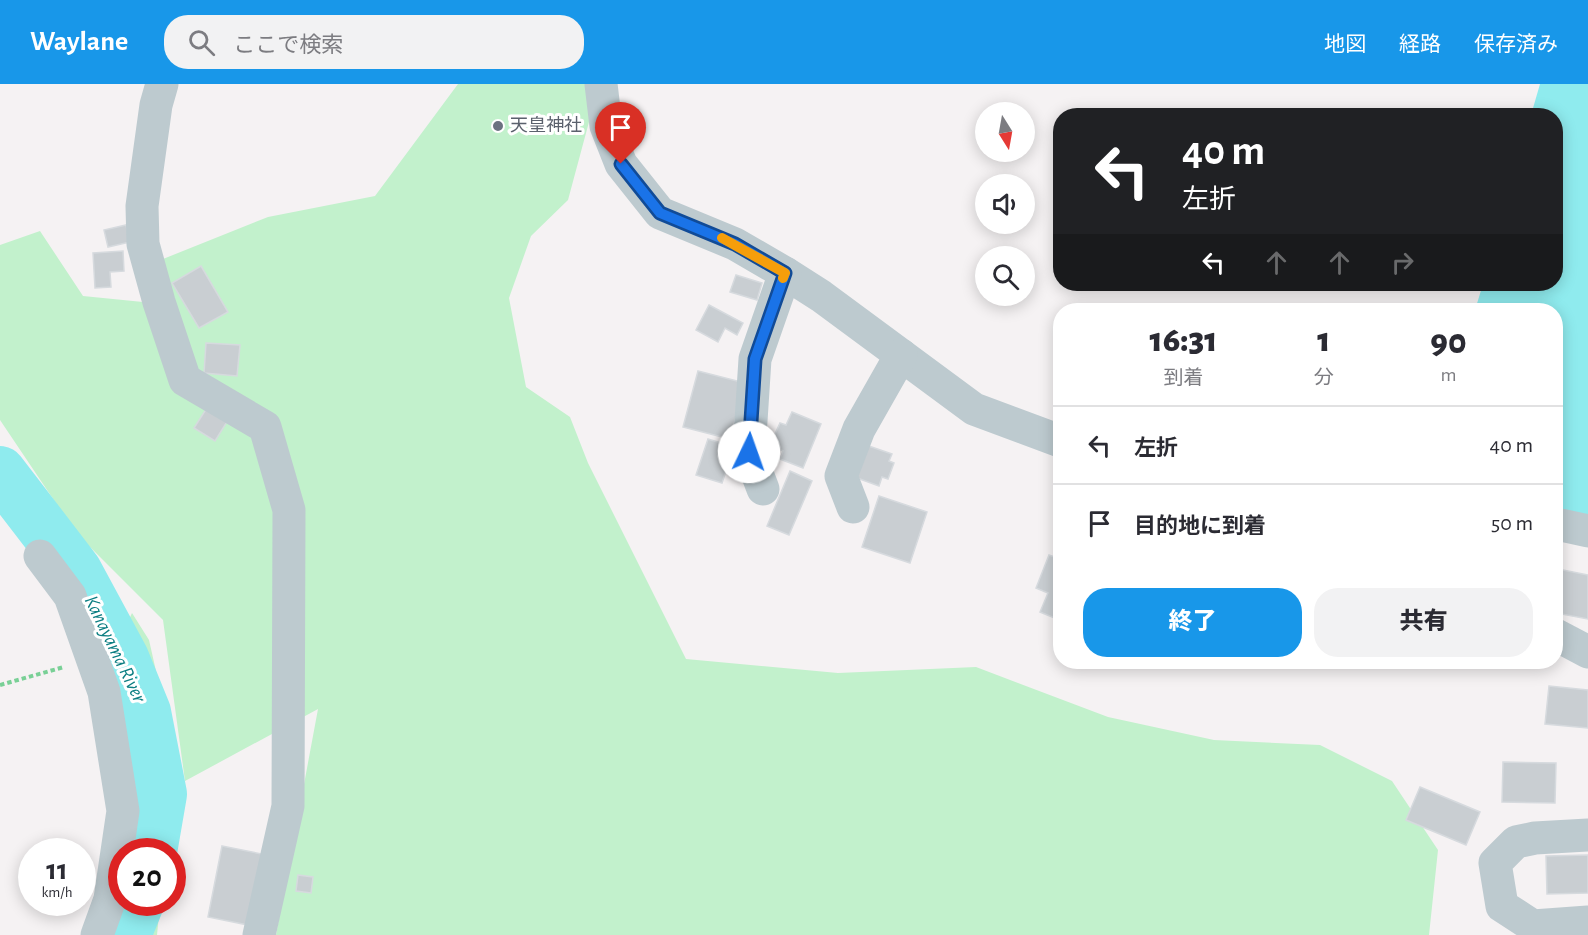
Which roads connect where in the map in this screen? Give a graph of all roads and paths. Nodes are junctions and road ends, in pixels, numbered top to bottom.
1 (162, 84) edge
2 (601, 84) edge
3 (785, 273) junction
4 (901, 355) junction
5 (1053, 438) edge
6 (763, 489) dead end
7 (853, 507) dead end
8 (1563, 526) edge
9 (1588, 531) edge
10 (40, 556) dead end
11 (1563, 639) edge
12 (1588, 652) edge
13 (93, 659) junction
14 (0, 685) edge
15 (1588, 835) edge
16 (1588, 922) edge
17 (97, 935) edge
18 (259, 935) edge

1 - 18 street
2 - 3 street
3 - 4 street
3 - 6 street
4 - 5 street
4 - 7 street
8 - 9 street
10 - 13 street
11 - 12 street
13 - 14 path
13 - 17 street
15 - 16 street

